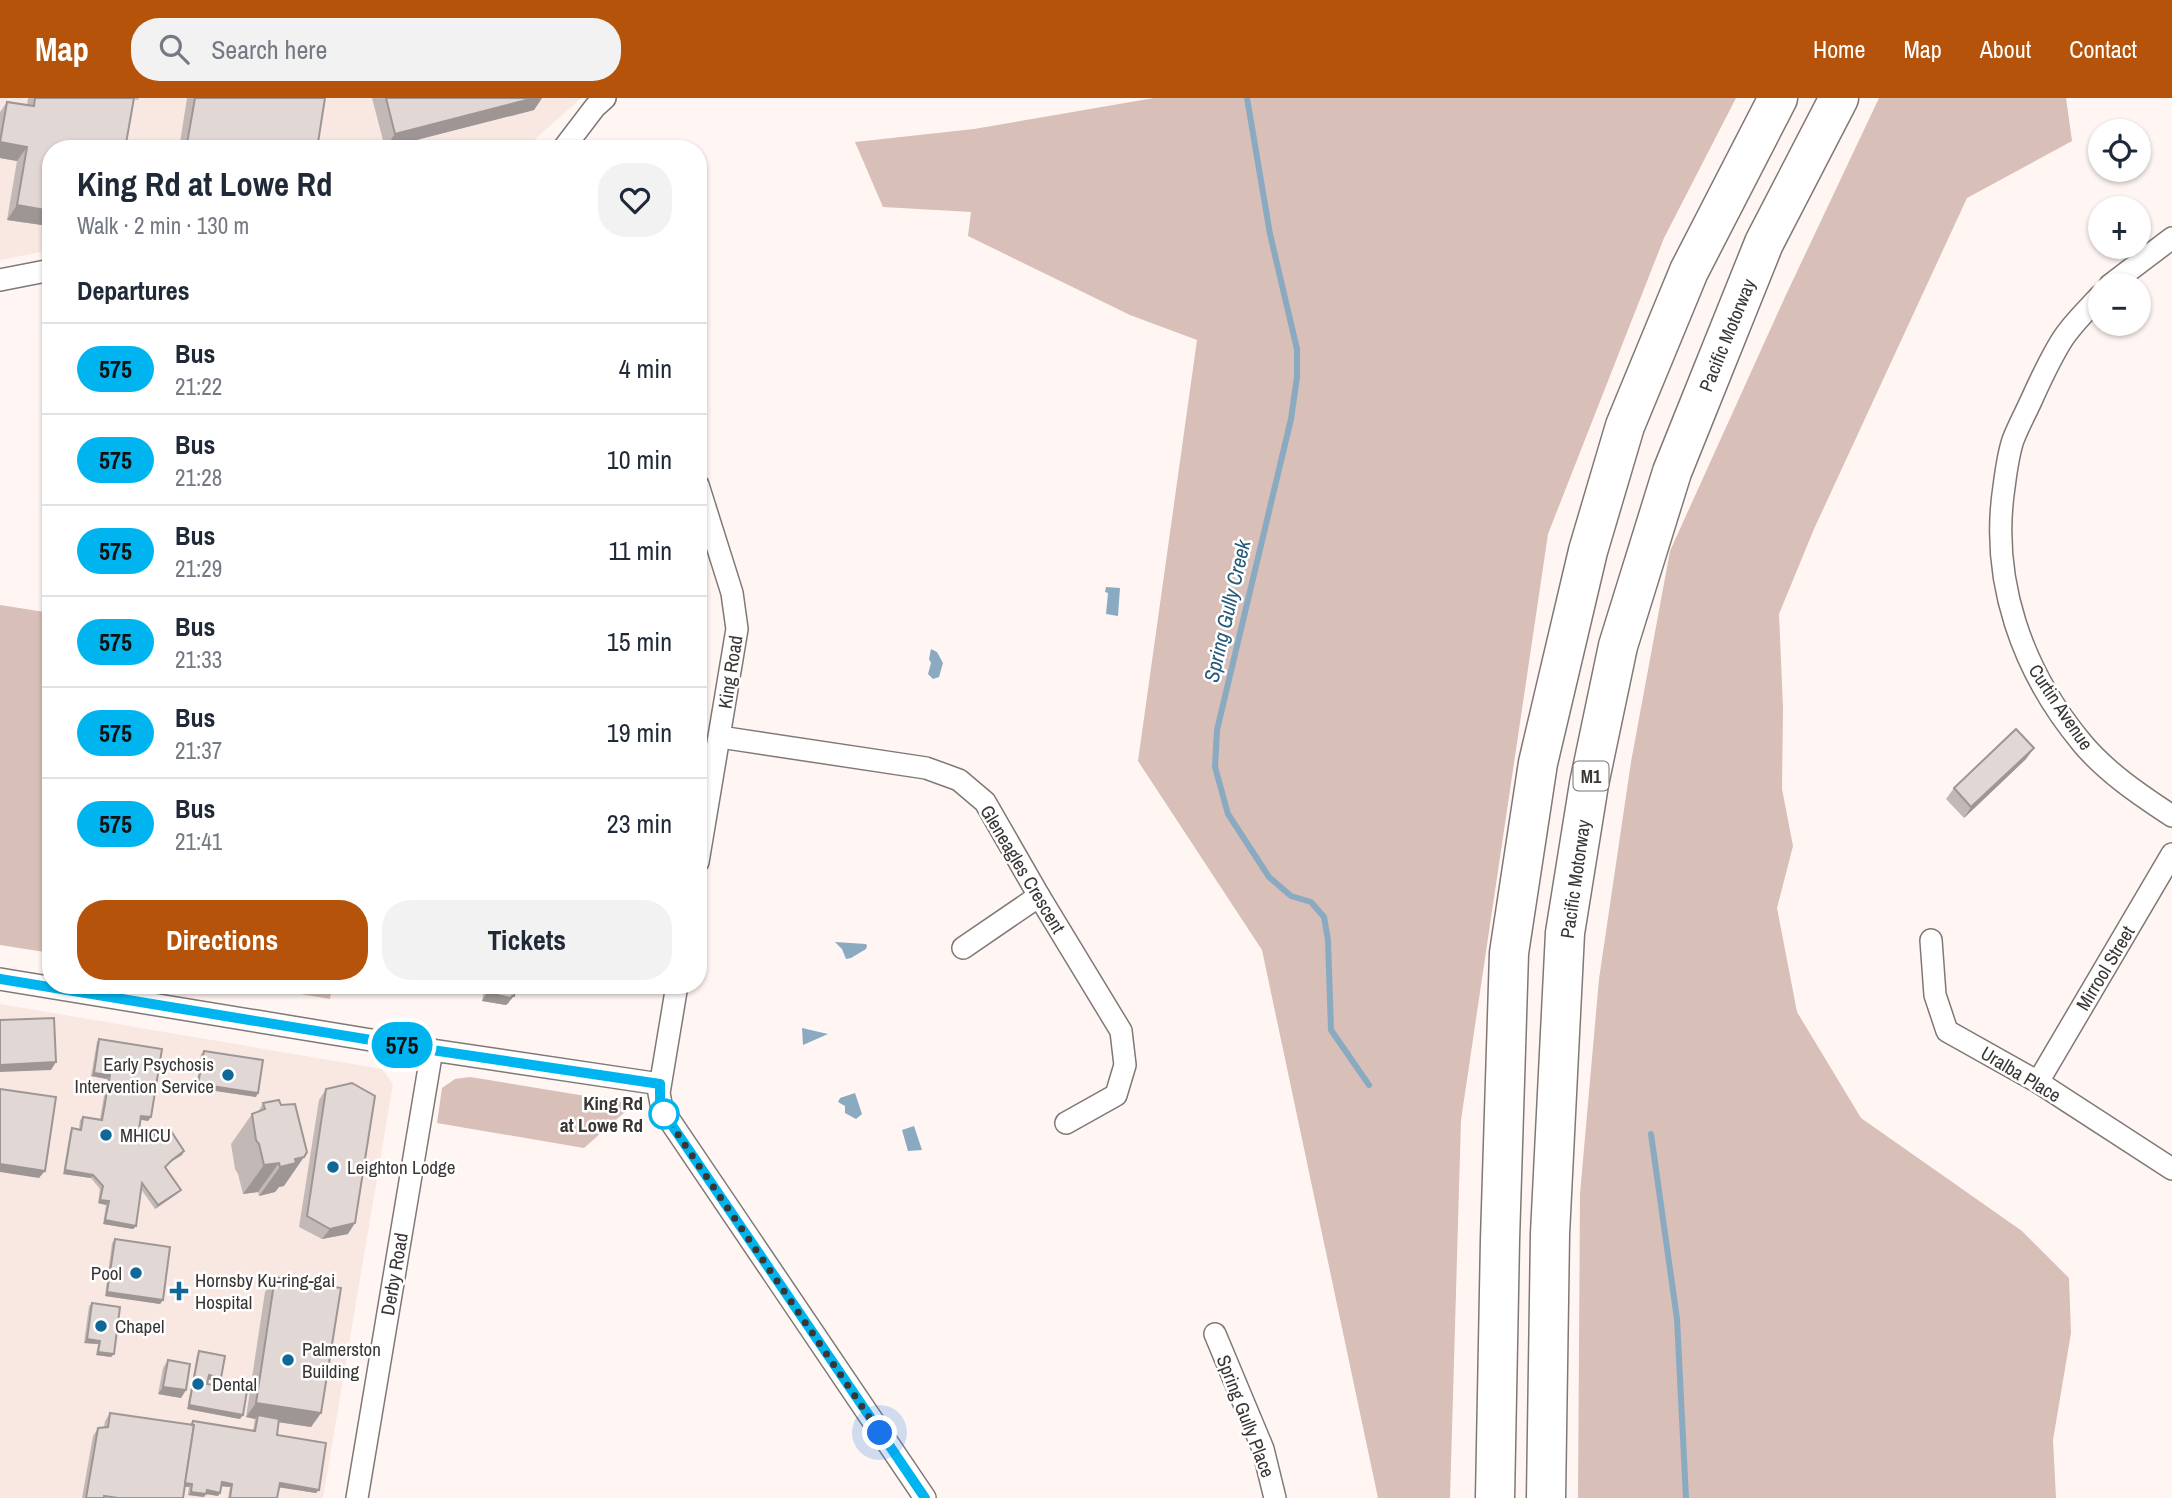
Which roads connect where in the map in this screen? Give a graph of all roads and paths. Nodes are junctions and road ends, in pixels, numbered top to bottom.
1 (605, 98) edge
2 (1778, 98) edge
3 (1839, 98) edge
4 (570, 140) edge
5 (2172, 238) edge
6 (42, 272) edge
7 (2126, 273) edge
8 (0, 280) edge
9 (2088, 310) edge
10 (707, 514) edge
11 (720, 737) junction
12 (707, 811) edge
13 (2172, 816) edge
14 (2172, 854) edge
15 (1039, 896) junction
16 (1931, 940) dead end
17 (963, 948) dead end
18 (0, 979) edge
19 (42, 986) edge
20 (91, 994) edge
21 (675, 994) edge
22 (432, 1050) junction
23 (2038, 1082) junction
24 (660, 1084) junction
25 (1066, 1123) dead end
26 (2172, 1169) edge
27 (1215, 1334) dead end
28 (357, 1498) edge
29 (925, 1498) edge
30 (1275, 1498) edge
31 (1495, 1498) edge
32 (1546, 1498) edge

1 - 4 street
2 - 31 highway
3 - 32 highway, Pacific Motorway / M1
5 - 7 street
6 - 8 street
9 - 13 street, Curtin Avenue
10 - 11 street, King Road
11 - 12 street, King Road
11 - 15 street, Gleneagles Crescent
14 - 23 street, Mirrool Street
15 - 17 street
15 - 25 street, Gleneagles Crescent
16 - 23 street, Uralba Place
18 - 19 street
20 - 22 street
21 - 24 street
22 - 24 street
22 - 28 street, Derby Road
23 - 26 street, Uralba Place
24 - 29 street
27 - 30 street, Spring Gully Place

